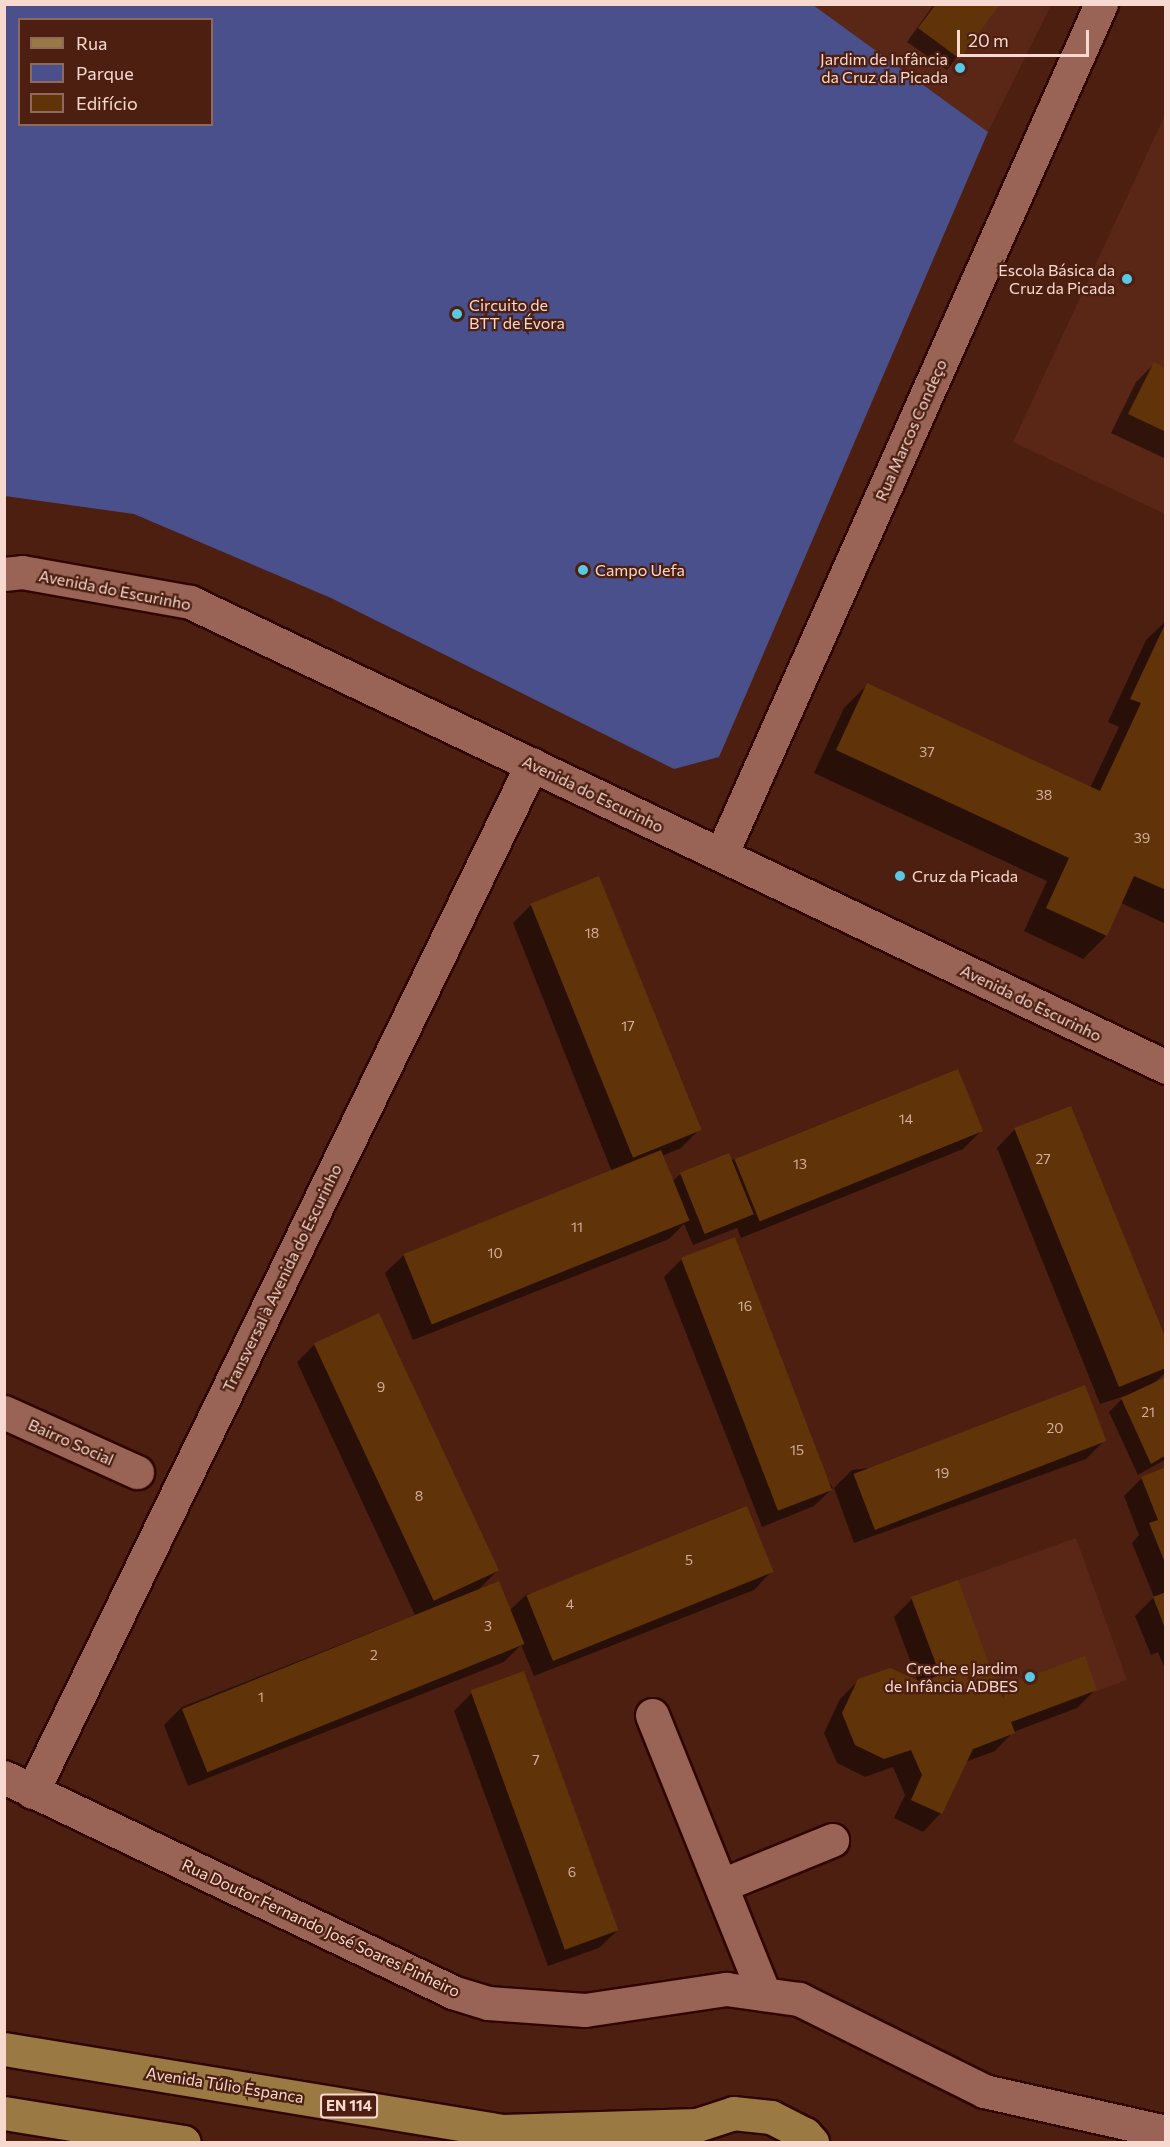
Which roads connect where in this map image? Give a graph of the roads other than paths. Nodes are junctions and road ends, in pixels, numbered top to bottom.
1 (1101, 4) edge
2 (4, 574) edge
3 (532, 764) junction
4 (721, 855) junction
5 (1166, 1067) edge
6 (4, 1413) edge
7 (137, 1472) dead end
8 (652, 1714) dead end
9 (18, 1784) edge
10 (832, 1840) dead end
11 (722, 1885) junction
12 (764, 1994) junction
13 (4, 2049) edge
14 (4, 2113) edge
15 (1166, 2133) edge
16 (686, 2134) edge
17 (184, 2142) edge
18 (812, 2142) edge

1 - 4 street, Rua Marcos Condeço
2 - 3 street, Avenida do Escurinho
3 - 4 street, Avenida do Escurinho
3 - 9 street, Transversal à Avenida do Escurinho
4 - 5 street, Avenida do Escurinho
6 - 7 street, Bairro Social
8 - 11 street
9 - 12 street, Rua Doutor Fernando José Soares Pinheiro
10 - 11 street
11 - 12 street
12 - 15 street, Rua Doutor Fernando José Soares Pinheiro
13 - 16 main road, Avenida Túlio Espanca / EN 114
14 - 17 main road
16 - 18 main road, Avenida Túlio Espanca

